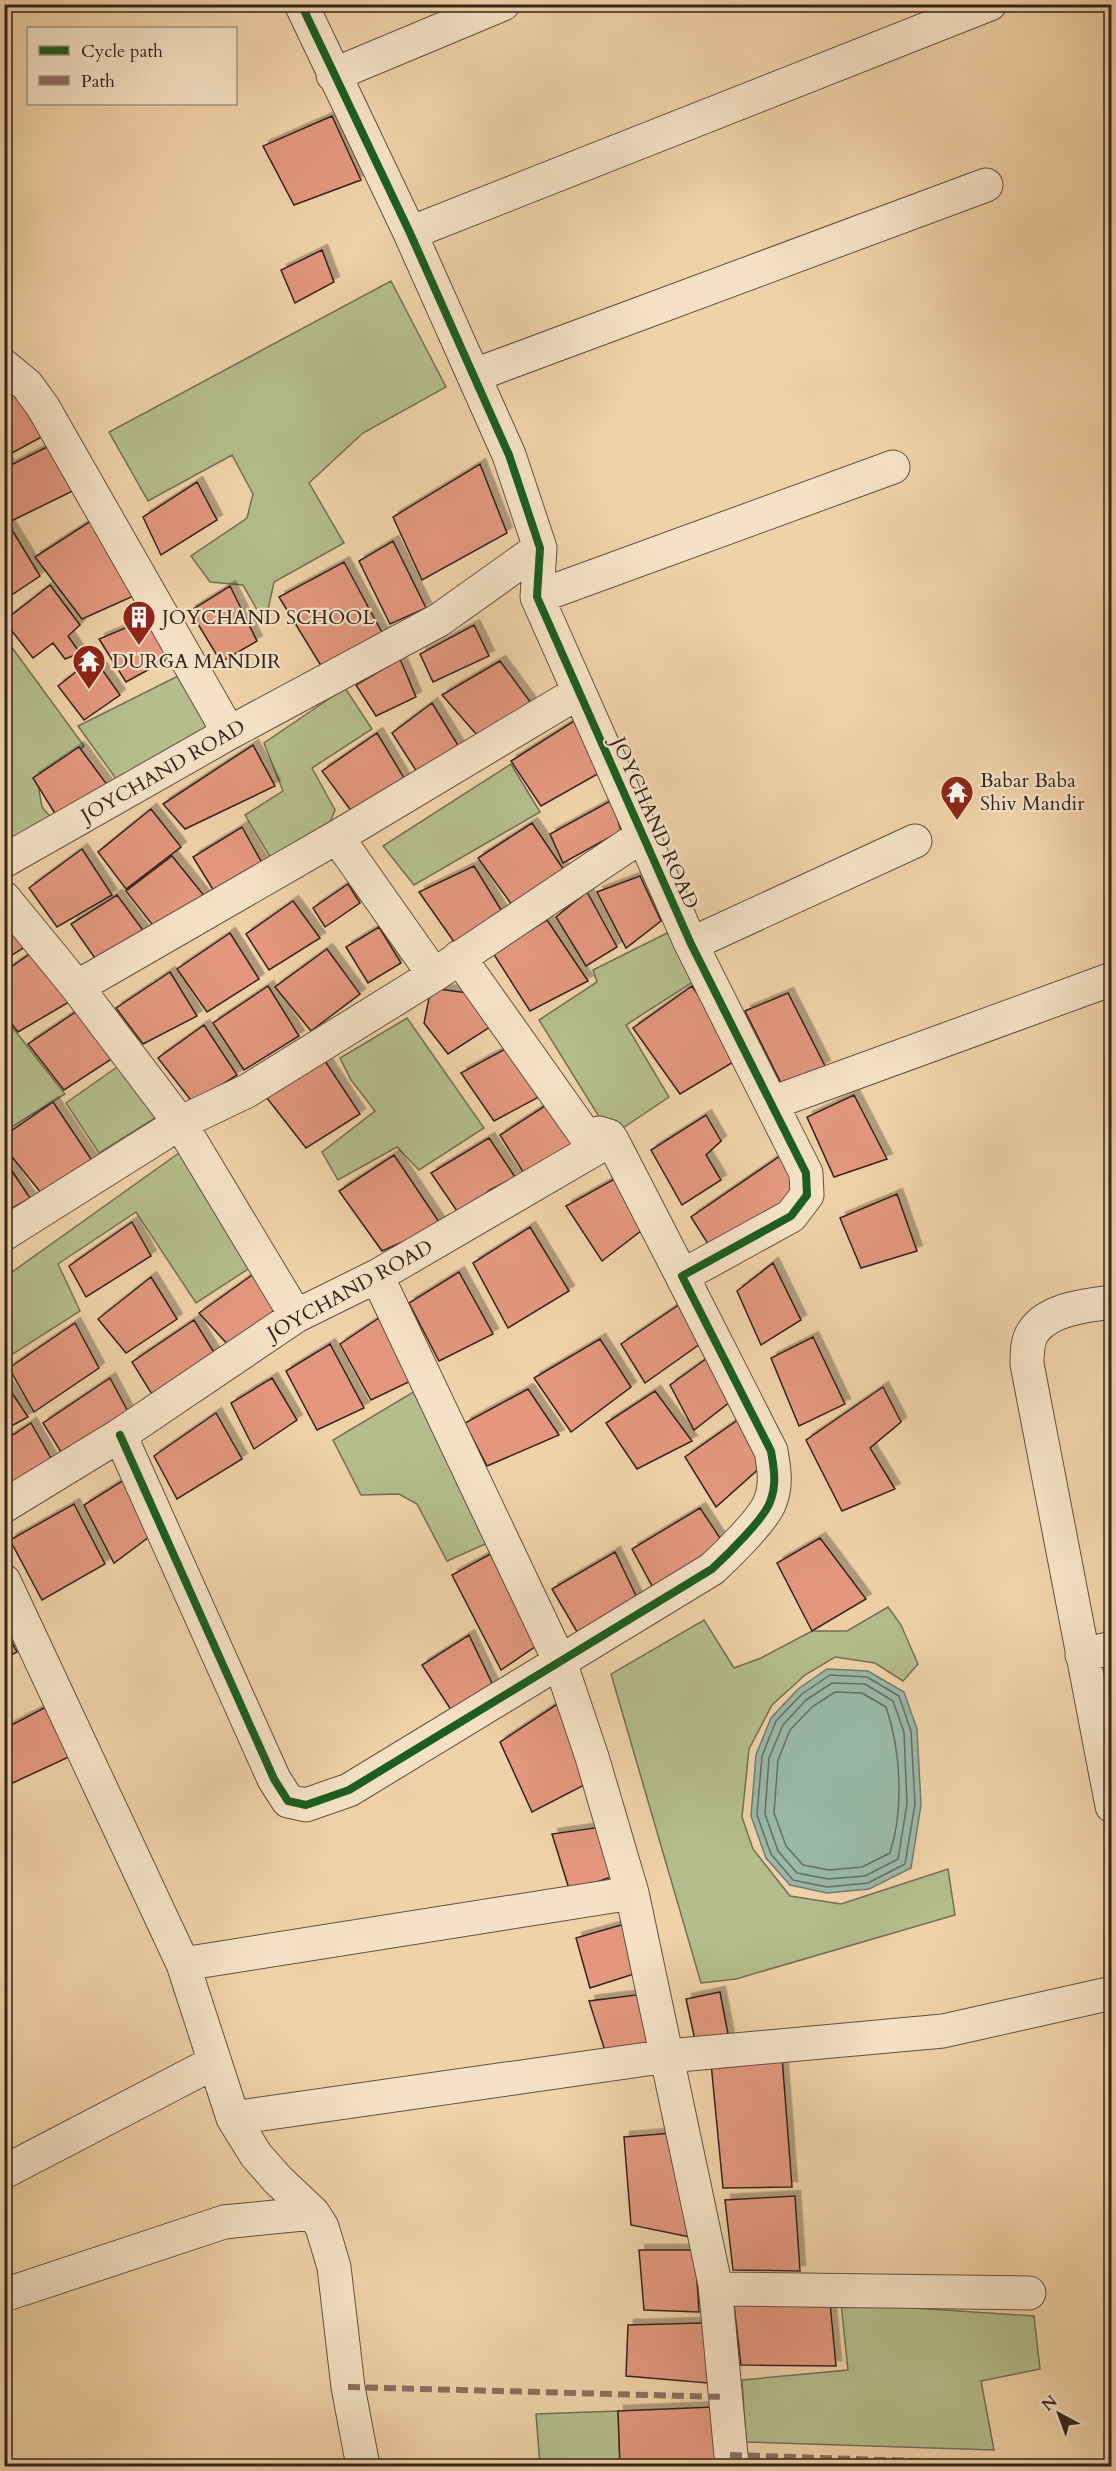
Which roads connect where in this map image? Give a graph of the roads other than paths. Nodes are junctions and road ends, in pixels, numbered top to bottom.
1 (301, 4) edge
2 (503, 4) edge
3 (990, 4) edge
4 (333, 75) junction
5 (986, 185) dead end
6 (410, 233) junction
7 (4, 366) edge
8 (475, 375) junction
9 (892, 467) dead end
10 (540, 548) junction
11 (537, 597) junction
12 (579, 692) junction
13 (229, 733) junction
14 (643, 835) junction
15 (337, 837) junction
16 (915, 841) dead end
17 (4, 861) edge
18 (4, 898) edge
19 (691, 944) junction
20 (446, 966) junction
21 (1112, 979) edge
22 (77, 987) junction
23 (771, 1103) junction
24 (180, 1123) junction
25 (597, 1141) junction
26 (4, 1234) edge
27 (377, 1276) junction
28 (682, 1276) junction
29 (1112, 1302) edge
30 (296, 1316) junction
31 (120, 1435) junction
32 (4, 1506) edge
33 (4, 1581) edge
34 (1097, 1652) edge
35 (560, 1662) junction
36 (1112, 1806) edge
37 (633, 1893) junction
38 (183, 1964) junction
39 (1112, 1993) edge
40 (668, 2056) junction
41 (215, 2062) junction
42 (233, 2118) junction
43 (4, 2172) edge
44 (313, 2213) junction
45 (715, 2284) junction
46 (1029, 2293) dead end
47 (4, 2295) edge
48 (363, 2466) edge
49 (732, 2466) edge

1 - 4 street
2 - 4 street
3 - 6 street
4 - 6 street
5 - 8 street
6 - 8 street
7 - 13 street
8 - 10 street
9 - 11 street
10 - 11 street, JOYCHAND ROAD
10 - 13 street, JOYCHAND ROAD
11 - 12 street, JOYCHAND ROAD
12 - 14 street, JOYCHAND ROAD
12 - 15 street
13 - 17 street, JOYCHAND ROAD
14 - 19 street, JOYCHAND ROAD
14 - 20 street
15 - 20 street
15 - 22 street
16 - 19 street
18 - 22 street
19 - 23 street, JOYCHAND ROAD
20 - 24 street
20 - 25 street
21 - 23 street
22 - 24 street
23 - 28 street, JOYCHAND ROAD
24 - 26 street
24 - 30 street
25 - 27 street, JOYCHAND ROAD
25 - 28 street
27 - 30 street, JOYCHAND ROAD
27 - 35 street
28 - 35 street
29 - 34 street
30 - 31 street, JOYCHAND ROAD
31 - 32 street, JOYCHAND ROAD
31 - 35 street
33 - 38 street
34 - 36 street
35 - 37 street
37 - 38 street
37 - 40 street
38 - 41 street
39 - 40 street
40 - 42 street
40 - 45 street
41 - 42 street
41 - 43 street
42 - 44 street
44 - 47 street
44 - 48 street
45 - 46 street
45 - 49 street

